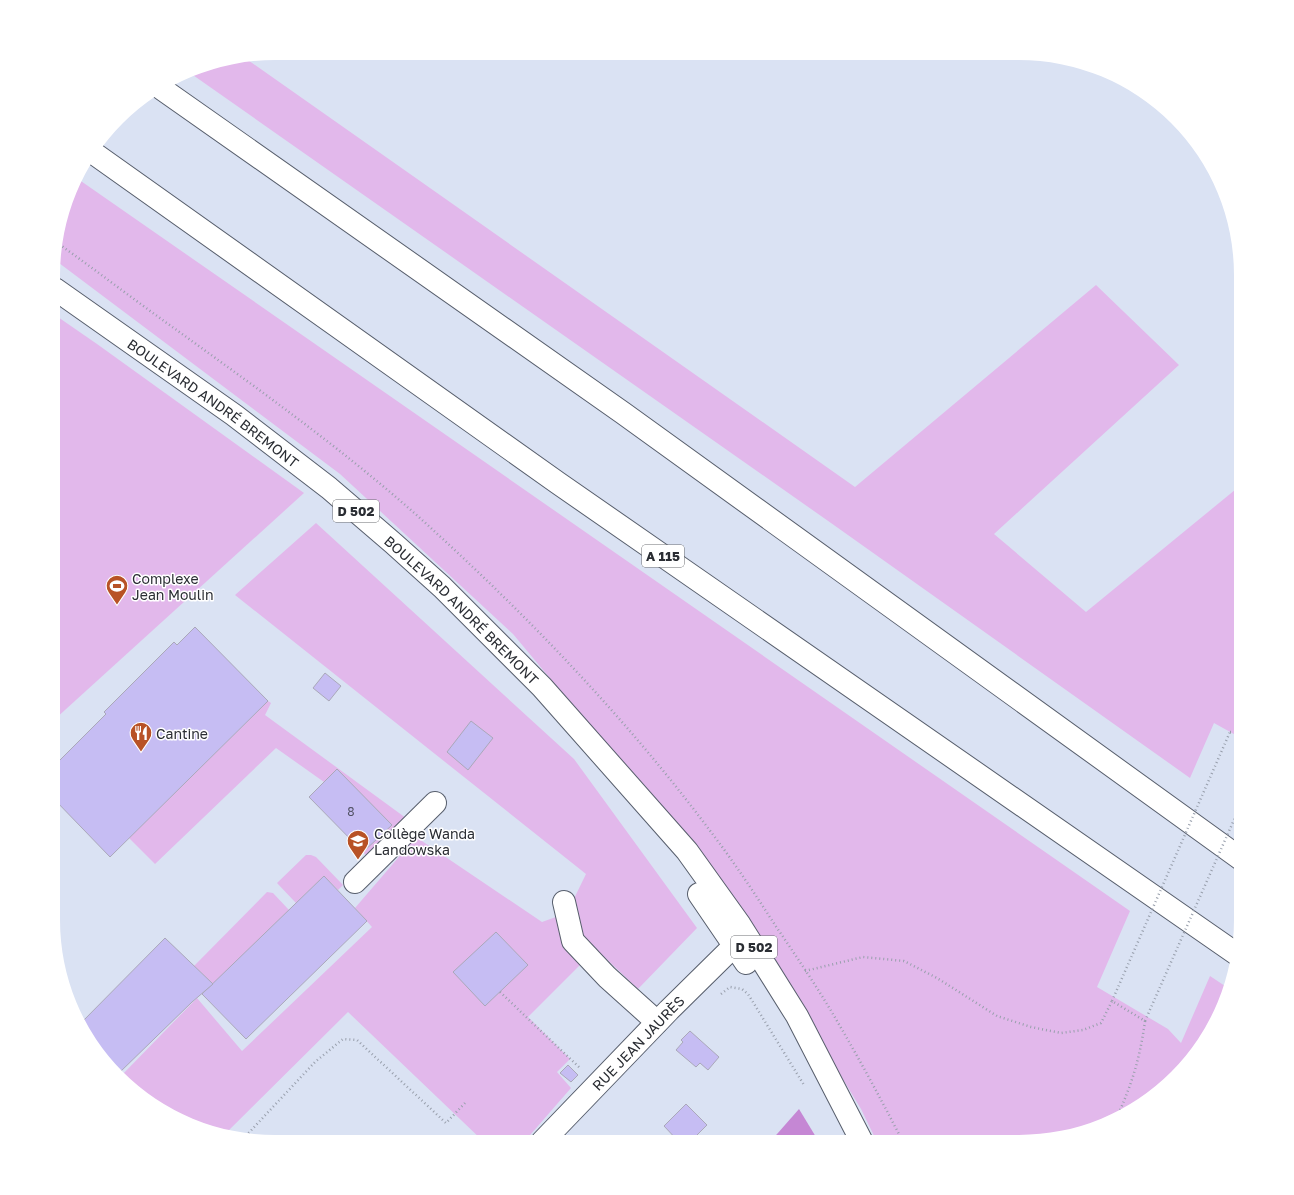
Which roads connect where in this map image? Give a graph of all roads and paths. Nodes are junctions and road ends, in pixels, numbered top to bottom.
1 (164, 91) edge
2 (97, 155) edge
3 (60, 293) edge
4 (1234, 732) edge
5 (621, 777) junction
6 (435, 803) dead end
7 (1234, 820) edge
8 (1234, 853) edge
9 (355, 882) dead end
10 (564, 902) dead end
11 (735, 945) junction
12 (1232, 951) edge
13 (805, 971) dead end
14 (500, 992) dead end
15 (748, 994) dead end
16 (1112, 1001) junction
17 (657, 1022) junction
18 (1145, 1022) junction
19 (597, 1084) junction
20 (804, 1085) dead end
21 (465, 1103) dead end
22 (1120, 1109) edge
23 (248, 1133) edge
24 (549, 1135) edge
25 (858, 1135) edge
26 (859, 1135) edge

1 - 8 main road
2 - 12 main road, A 115
3 - 5 main road, BOULEVARD ANDRÉ BREMONT / D 502
4 - 16 path, bridge
5 - 11 main road, BOULEVARD ANDRÉ BREMONT / D 502
5 - 26 main road, BOULEVARD ANDRÉ BREMONT / D 502
6 - 9 main road
7 - 18 path, bridge
10 - 17 main road
11 - 17 main road, RUE JEAN JAURÈS
11 - 25 main road, BOULEVARD ANDRÉ BREMONT / D 502
13 - 16 path
14 - 19 path
15 - 20 path
16 - 18 path
17 - 19 main road, RUE JEAN JAURÈS
18 - 22 path
19 - 24 main road, RUE JEAN JAURÈS
21 - 23 path

